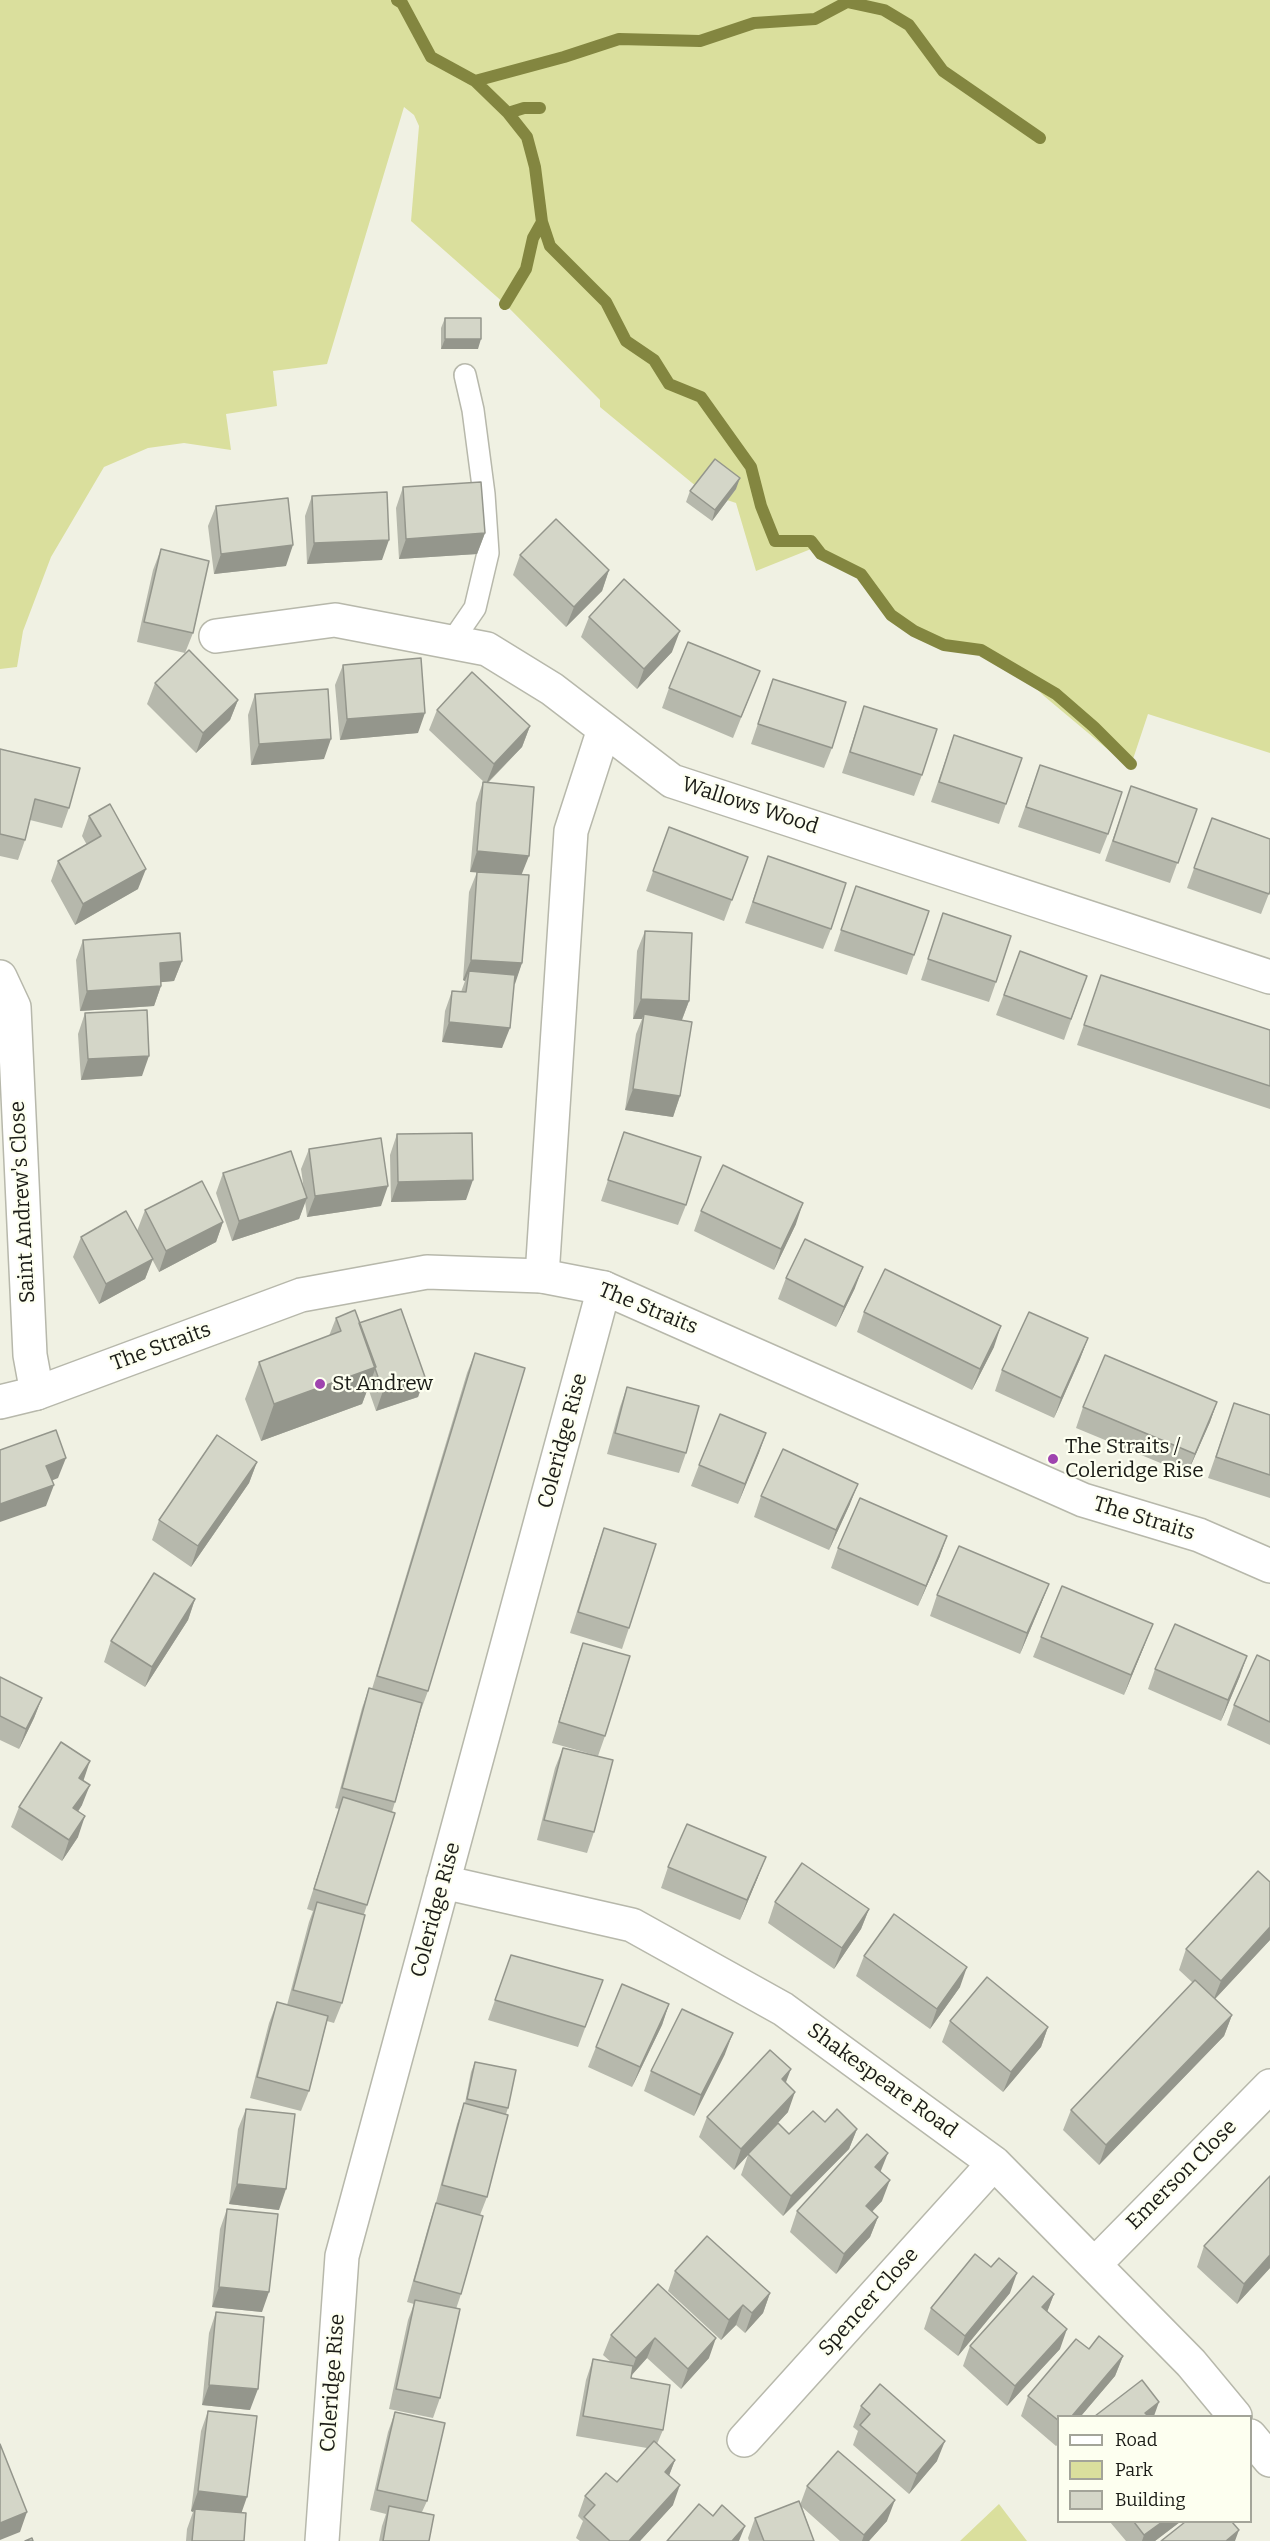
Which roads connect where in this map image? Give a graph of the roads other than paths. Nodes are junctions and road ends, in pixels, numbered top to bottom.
1 (465, 375) dead end
2 (216, 636) dead end
3 (451, 643) junction
4 (604, 729) junction
5 (1270, 977) edge
6 (0, 978) edge
7 (542, 1276) junction
8 (604, 1288) junction
9 (37, 1393) junction
10 (0, 1402) edge
11 (1269, 1567) edge
12 (443, 1882) junction
13 (1270, 2086) edge
14 (994, 2163) junction
15 (1095, 2265) junction
16 (1234, 2415) edge
17 (1252, 2437) edge
18 (744, 2440) dead end
19 (1270, 2460) edge
20 (322, 2541) edge

1 - 3 lane
2 - 3 street, Wallows Wood
3 - 4 street, Wallows Wood
4 - 5 street, Wallows Wood
4 - 7 street
6 - 9 street, Saint Andrew's Close
7 - 8 street, The Straits
7 - 9 street, The Straits
8 - 11 street, The Straits
8 - 12 street, Coleridge Rise
9 - 10 street, The Straits
12 - 14 street, Shakespeare Road
12 - 20 street, Coleridge Rise
13 - 15 street, Emerson Close
14 - 15 street, Shakespeare Road
14 - 18 street, Spencer Close
15 - 16 street, Shakespeare Road
17 - 19 street

